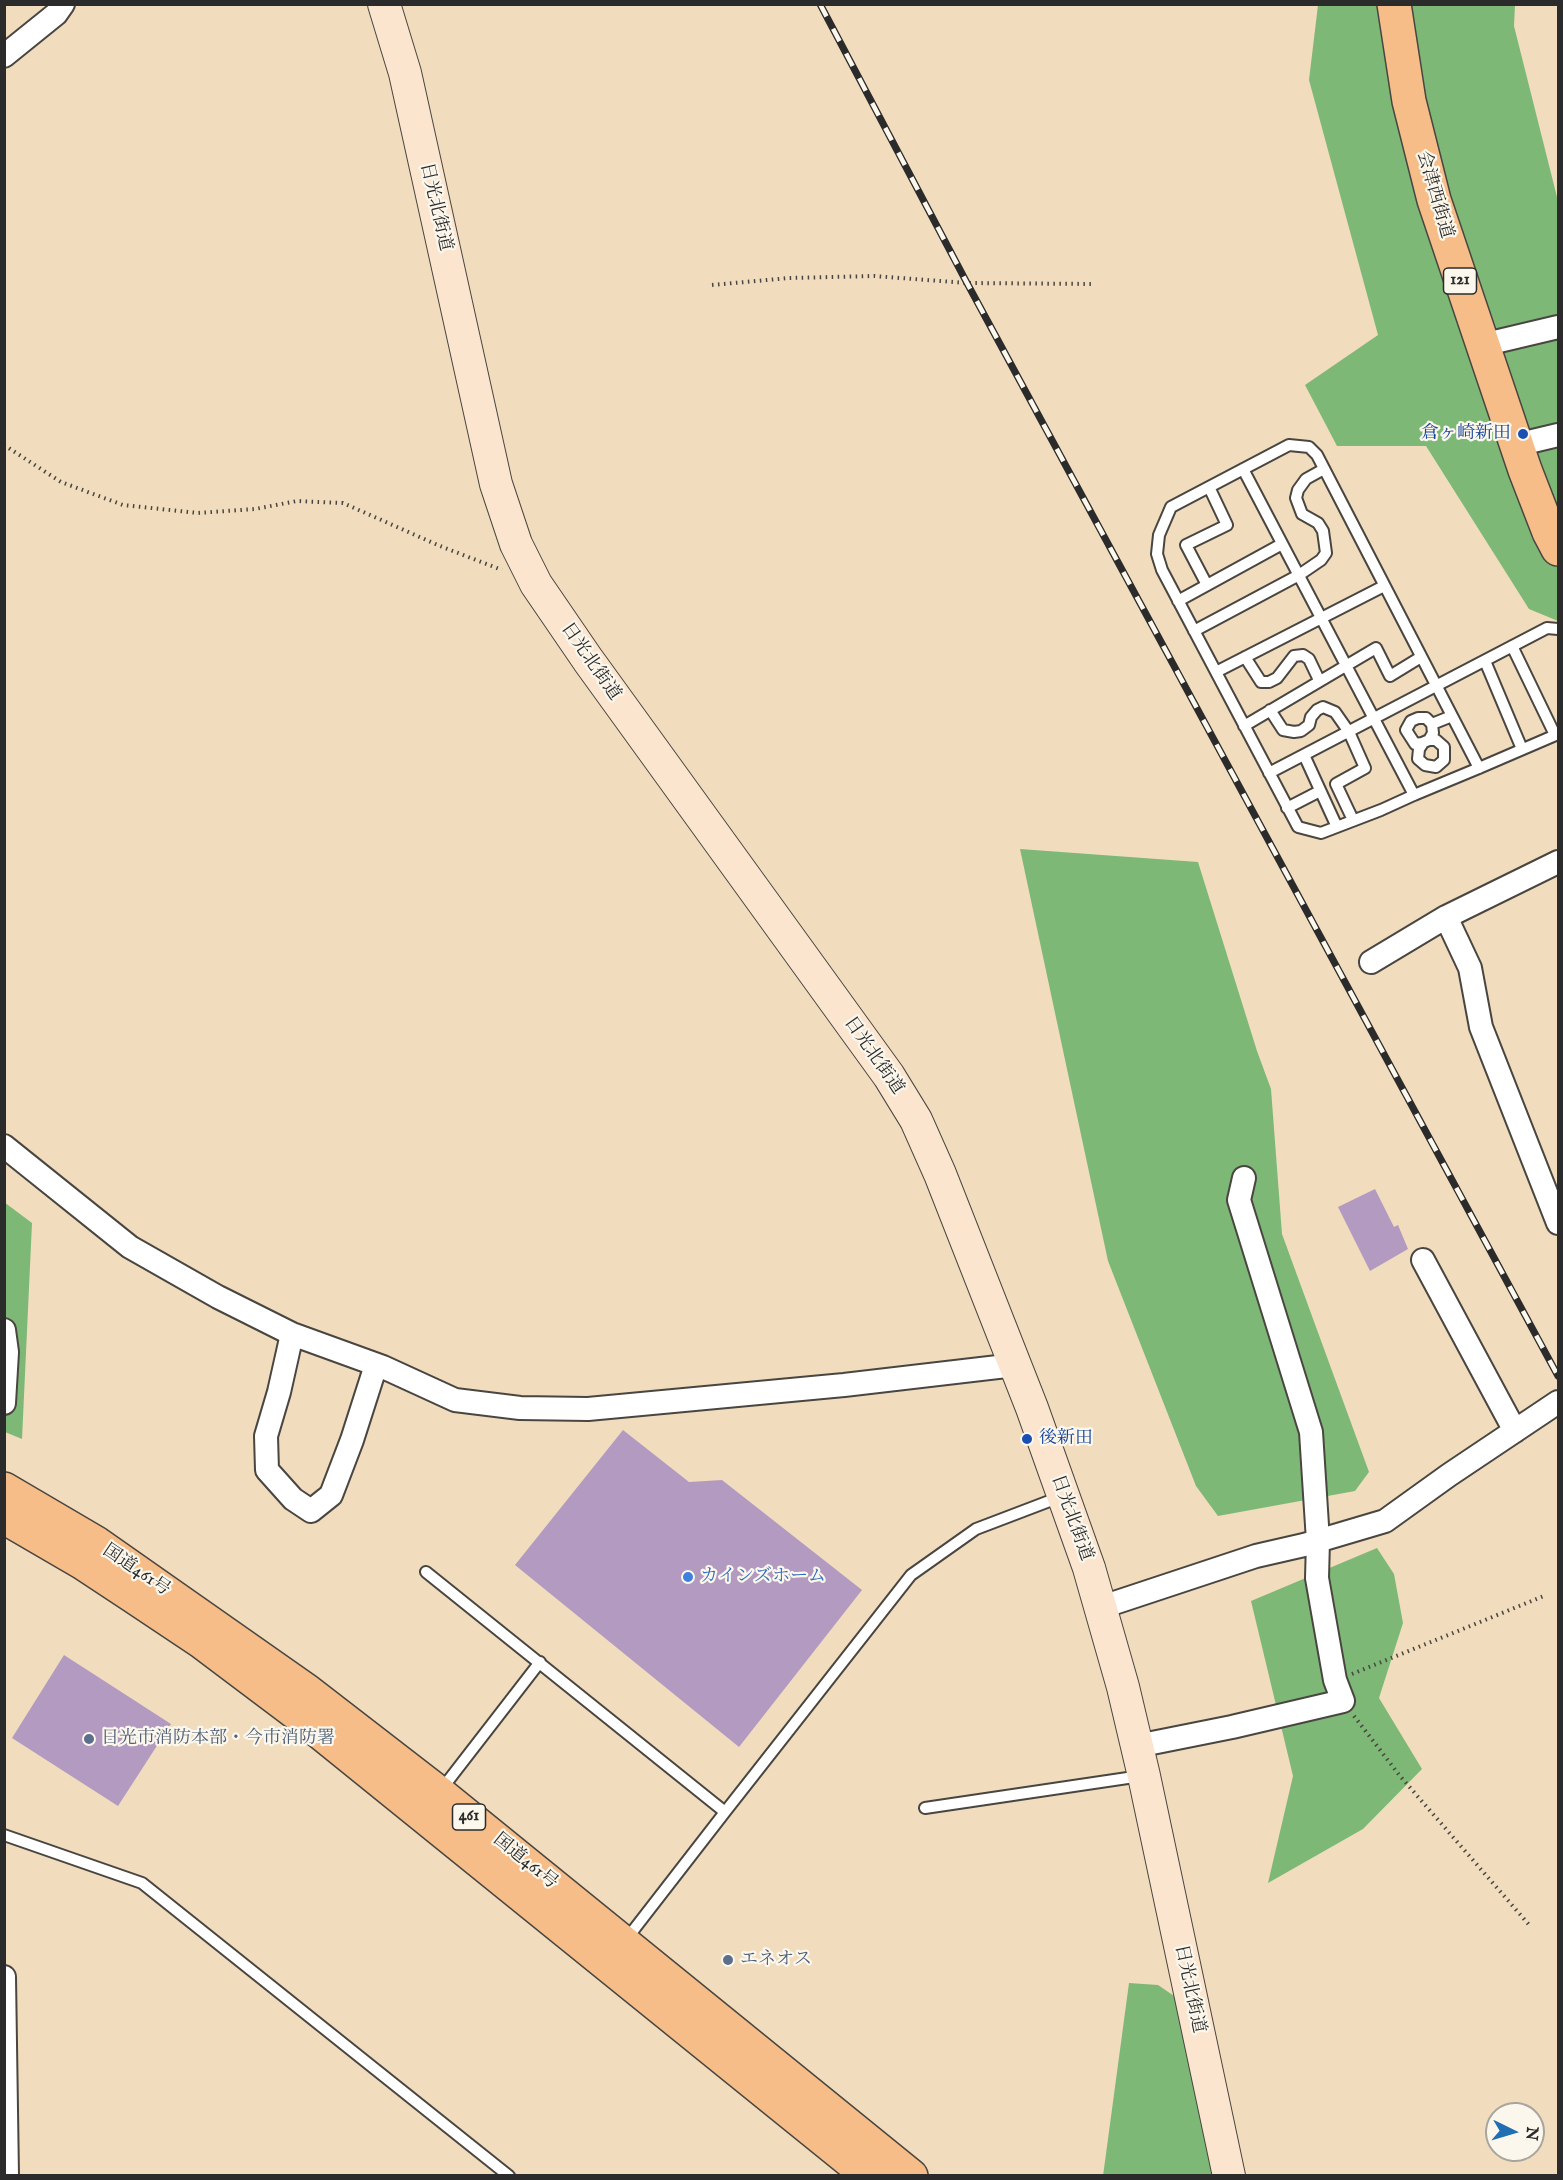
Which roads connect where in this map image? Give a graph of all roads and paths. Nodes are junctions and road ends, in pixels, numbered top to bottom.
1 (63, 4) edge
2 (384, 4) edge
3 (1394, 4) edge
4 (4, 56) edge
5 (1094, 284) dead end
6 (712, 285) dead end
7 (1558, 327) edge
8 (1482, 345) junction
9 (1558, 435) edge
10 (4, 445) edge
11 (1516, 445) junction
12 (1243, 469) junction
13 (1324, 470) junction
14 (1209, 487) junction
15 (1282, 544) junction
16 (1558, 549) edge
17 (1299, 575) junction
18 (536, 584) junction
19 (1207, 585) junction
20 (1384, 586) junction
21 (1178, 601) junction
22 (1322, 618) junction
23 (1558, 629) edge
24 (1194, 631) junction
25 (1512, 646) junction
26 (1245, 657) junction
27 (1421, 657) junction
28 (1485, 661) junction
29 (1346, 665) junction
30 (1216, 672) junction
31 (1319, 680) junction
32 (1436, 686) junction
33 (1270, 710) junction
34 (1452, 716) junction
35 (1373, 718) junction
36 (1432, 724) junction
37 (1244, 726) junction
38 (1348, 732) junction
39 (1557, 734) edge
40 (1426, 741) junction
41 (1522, 749) junction
42 (1304, 755) junction
43 (1420, 760) junction
44 (1479, 768) junction
45 (1401, 770) junction
46 (1269, 773) junction
47 (1320, 791) junction
48 (1414, 795) junction
49 (1287, 808) junction
50 (1353, 820) junction
51 (1337, 827) junction
52 (1558, 862) edge
53 (1446, 916) junction
54 (1371, 962) dead end
55 (4, 1146) edge
56 (1244, 1178) dead end
57 (1558, 1224) edge
58 (1423, 1260) dead end
59 (4, 1330) edge
60 (292, 1334) junction
61 (376, 1365) junction
62 (1015, 1365) junction
63 (4, 1402) edge
64 (1557, 1407) edge
65 (1515, 1431) junction
66 (4, 1489) edge
67 (1064, 1496) junction
68 (4, 1518) edge
69 (1317, 1541) junction
70 (426, 1572) dead end
71 (1544, 1596) dead end
72 (1100, 1608) junction
73 (540, 1662) junction
74 (1339, 1690) junction
75 (1140, 1761) junction
76 (439, 1793) junction
77 (925, 1808) dead end
78 (725, 1812) junction
79 (4, 1835) edge
80 (1531, 1928) dead end
81 (624, 1943) junction
82 (4, 1977) edge
83 (7, 2175) edge
84 (509, 2175) edge
85 (870, 2175) edge
86 (911, 2175) edge
87 (1229, 2175) edge

1 - 4 street
2 - 18 street, 日光北街道
3 - 8 highway, 会津西街道 / 121
5 - 6 path
7 - 8 street
8 - 11 highway, 会津西街道 / 121
9 - 11 street
10 - 18 path
11 - 16 highway, 会津西街道 / 121
12 - 13 lane
12 - 14 lane
12 - 15 lane
13 - 17 lane
13 - 20 lane
14 - 19 lane
14 - 21 lane
15 - 17 lane
15 - 19 lane
17 - 22 lane
17 - 24 lane
18 - 62 street, 日光北街道
19 - 21 lane
20 - 22 lane
20 - 27 lane
21 - 24 lane
22 - 26 lane
22 - 29 lane
23 - 25 lane
24 - 30 lane
25 - 28 lane
25 - 39 lane
26 - 30 lane
26 - 31 lane
27 - 29 lane
27 - 32 lane
28 - 32 lane
28 - 41 lane
29 - 31 lane
29 - 35 lane
30 - 37 lane
31 - 33 lane
32 - 34 lane
32 - 35 lane
33 - 37 lane
33 - 38 lane
34 - 36 lane
34 - 44 lane
35 - 38 lane
35 - 45 lane
36 - 40 lane
36 - 40 lane
37 - 46 lane
38 - 42 lane
38 - 50 lane
39 - 41 lane
40 - 43 lane
40 - 43 lane
41 - 44 lane
42 - 46 lane
42 - 47 lane
43 - 45 lane
44 - 48 lane
45 - 48 lane
46 - 49 lane
47 - 49 lane
47 - 51 lane
48 - 50 lane
49 - 51 lane
50 - 51 lane
52 - 53 street
53 - 54 street
53 - 57 street
55 - 60 street
56 - 69 street
58 - 65 street
59 - 63 street
60 - 61 street
60 - 61 street
61 - 62 street
62 - 67 street, 日光北街道
64 - 65 street
65 - 69 street
66 - 76 highway, 国道461号 / 461
67 - 72 street, 日光北街道
67 - 78 lane
68 - 85 highway, 国道461号 / 461
69 - 72 street
69 - 74 street
70 - 73 lane
71 - 74 path
72 - 75 street, 日光北街道
73 - 76 lane
73 - 78 lane
74 - 75 street
74 - 80 path
75 - 77 lane
75 - 87 street, 日光北街道
76 - 81 highway, 国道461号 / 461
78 - 81 lane
79 - 84 lane
81 - 86 highway, 国道461号 / 461
82 - 83 street

